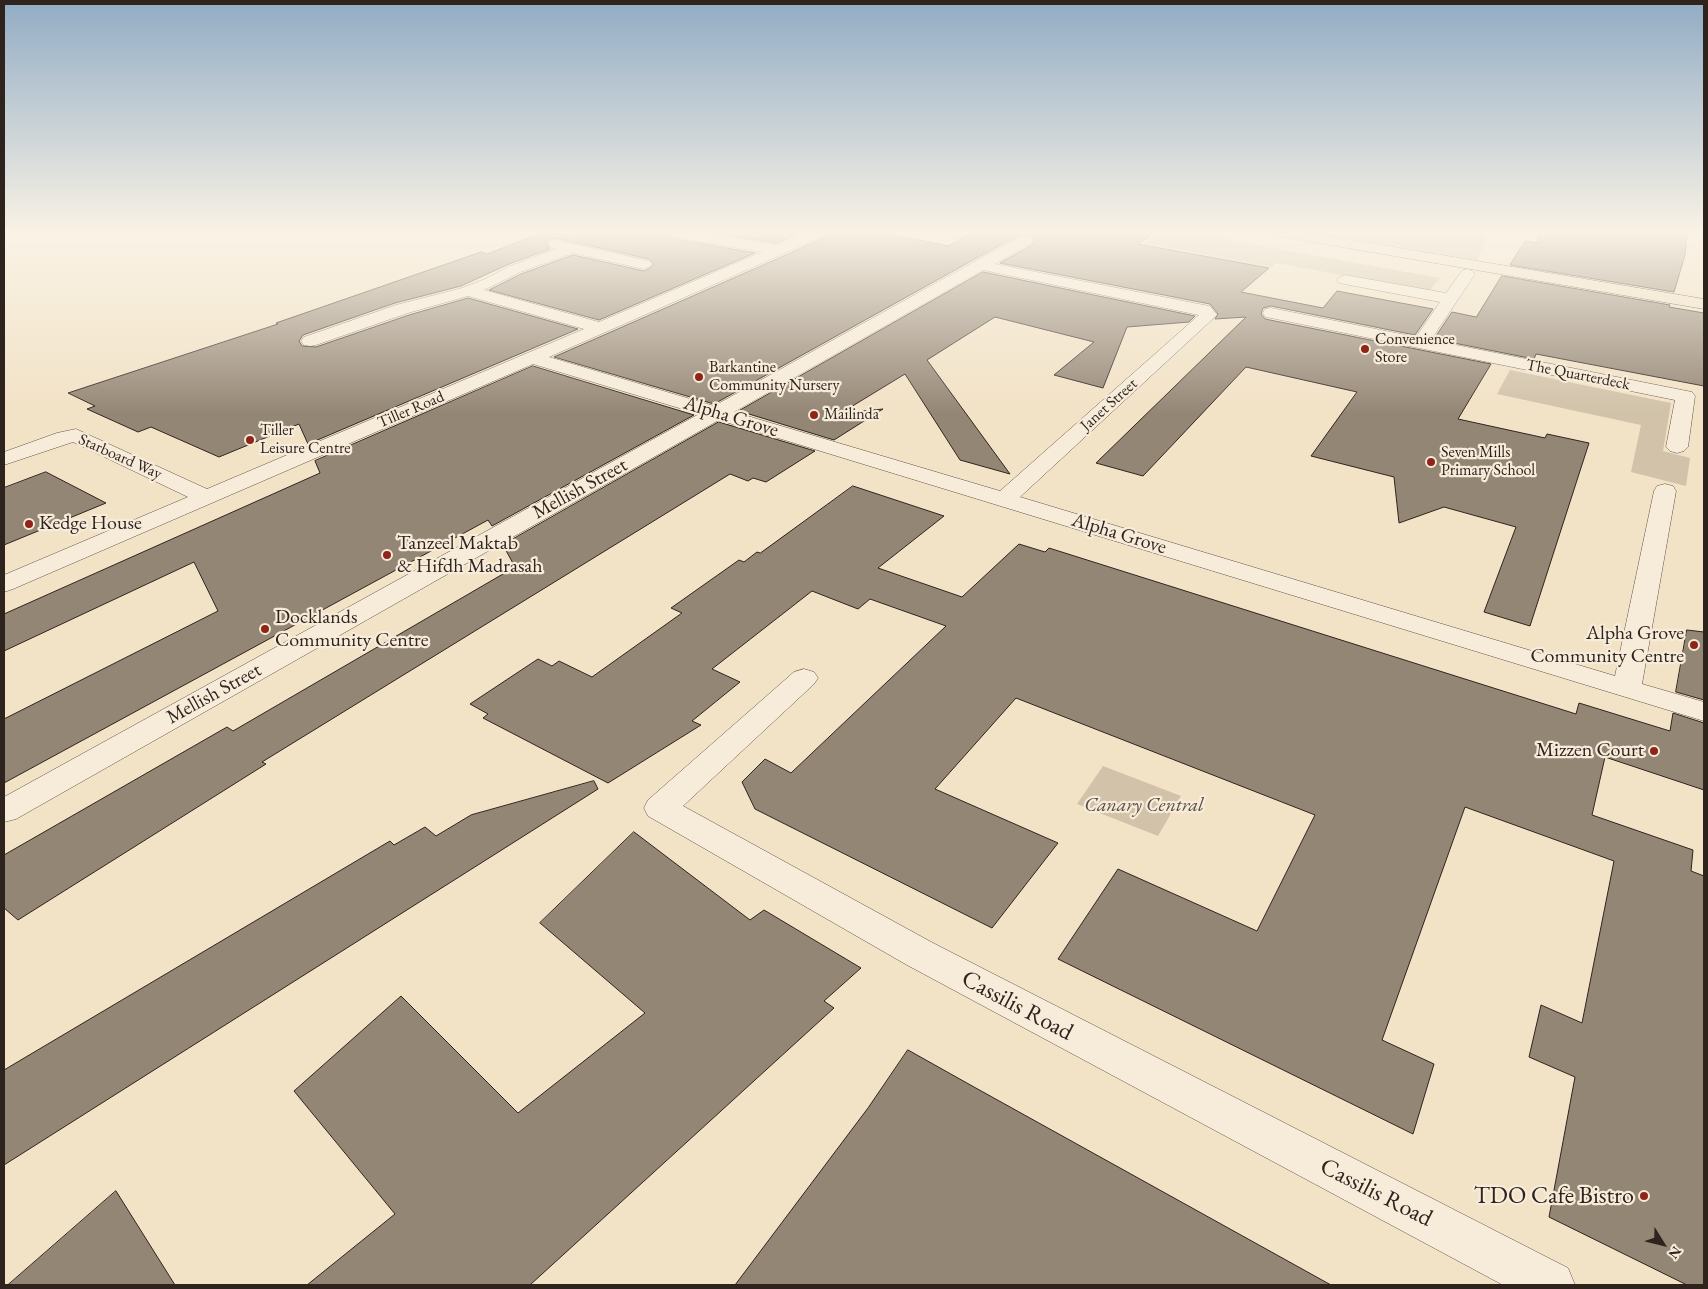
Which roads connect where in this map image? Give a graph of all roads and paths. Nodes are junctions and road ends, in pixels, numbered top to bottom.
1 (464, 293) edge
2 (472, 293) edge
3 (680, 293) edge
4 (929, 293) edge
5 (1120, 293) edge
6 (1417, 293) edge
7 (1453, 293) edge
8 (1640, 293) edge
9 (1449, 299) junction
10 (1704, 304) edge
11 (1271, 312) dead end
12 (600, 328) junction
13 (310, 341) dead end
14 (1420, 343) junction
15 (532, 358) junction
16 (717, 412) junction
17 (1678, 447) dead end
18 (4, 459) edge
19 (1665, 491) dead end
20 (206, 497) junction
21 (1004, 499) junction
22 (4, 584) edge
23 (804, 678) dead end
24 (1627, 689) junction
25 (1704, 712) edge
26 (4, 811) edge
27 (1551, 1285) edge

1 - 13 street
2 - 12 street
3 - 12 street, Tiller Road
4 - 16 street, Mellish Street
5 - 21 street, Janet Street
6 - 9 street
7 - 9 street
8 - 10 main road
9 - 14 street
11 - 14 street, The Quarterdeck
12 - 15 street, Tiller Road
14 - 17 street, The Quarterdeck
15 - 16 street, Alpha Grove
15 - 20 street, Tiller Road
16 - 21 street, Alpha Grove
16 - 26 street, Mellish Street
18 - 20 street, Starboard Way
19 - 24 street
20 - 22 street, Tiller Road
21 - 24 street, Alpha Grove
23 - 27 street, Cassilis Road
24 - 25 street, Alpha Grove

